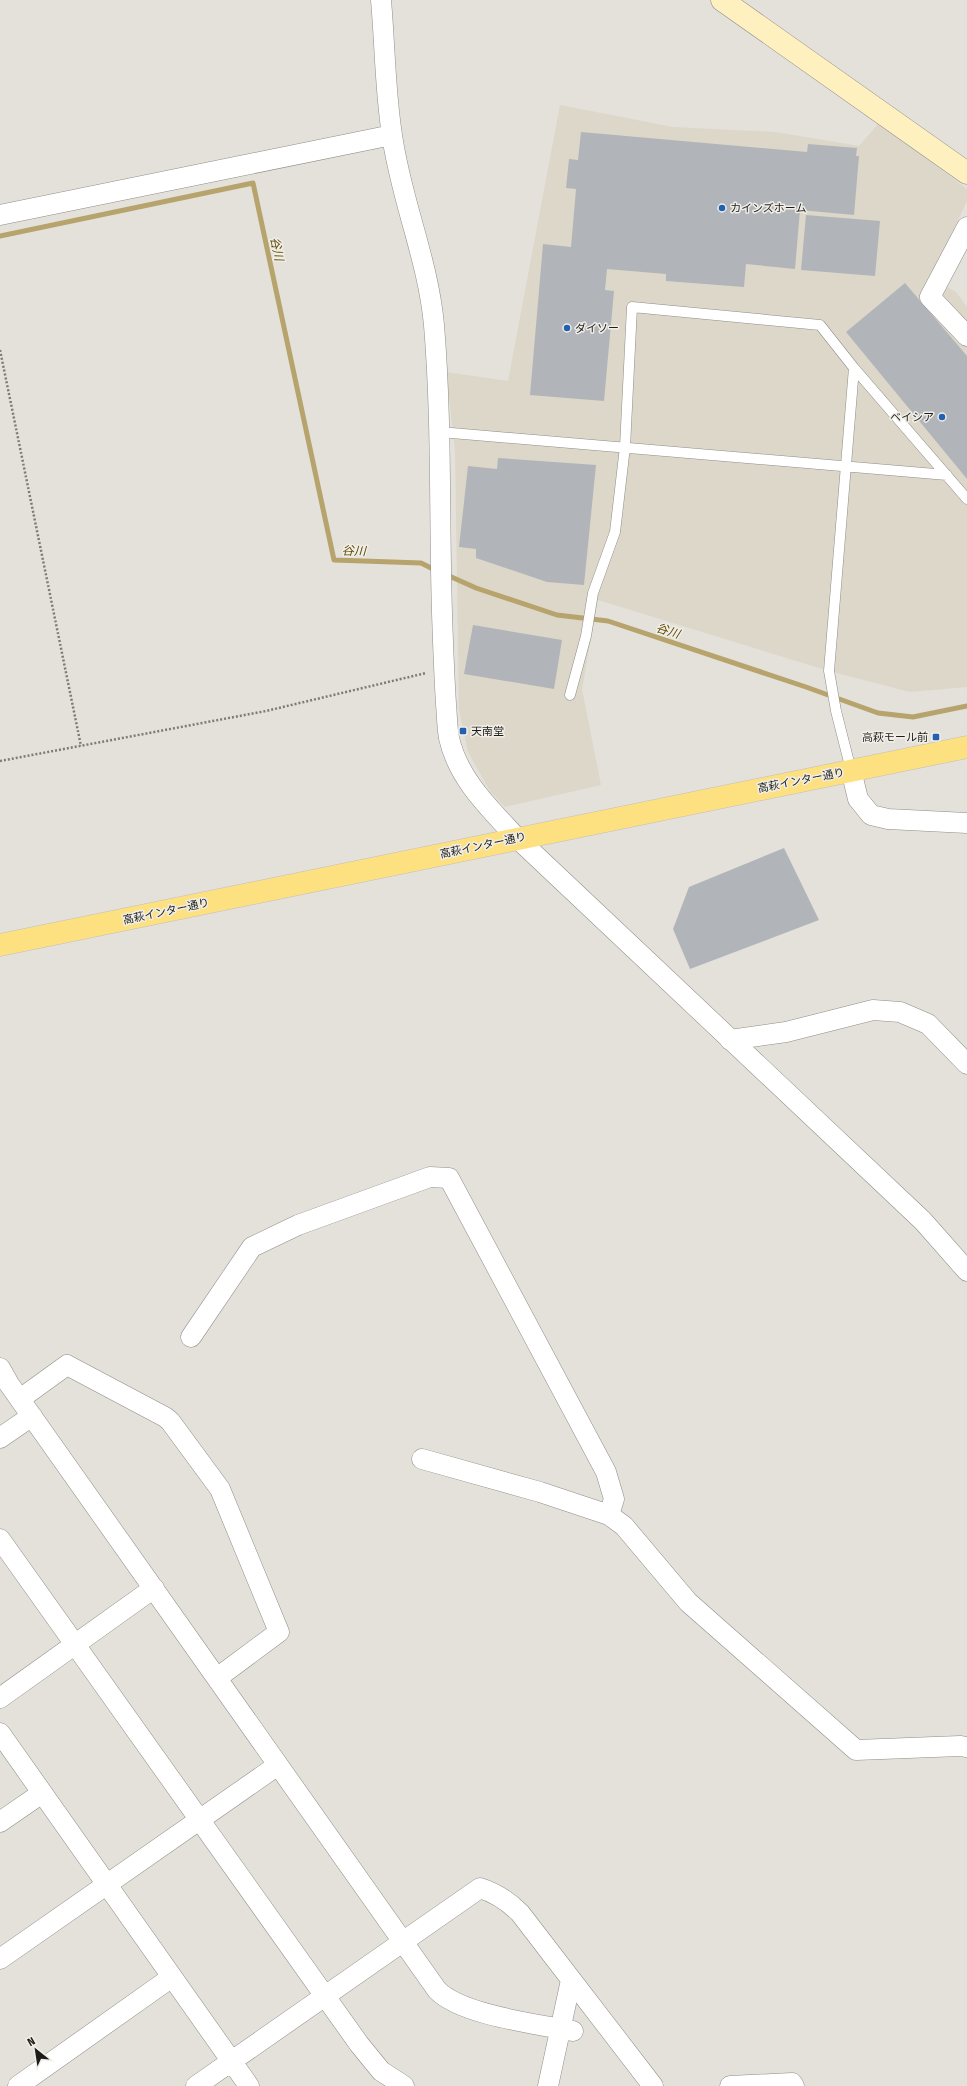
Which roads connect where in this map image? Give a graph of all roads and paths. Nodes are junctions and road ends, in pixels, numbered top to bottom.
1 (381, 0) edge
2 (722, 0) edge
3 (392, 134) junction
4 (967, 173) edge
5 (0, 215) edge
6 (967, 227) edge
7 (967, 336) edge
8 (0, 350) edge
9 (854, 368) junction
10 (440, 432) junction
11 (625, 447) junction
12 (846, 466) junction
13 (947, 475) junction
14 (967, 499) edge
15 (443, 669) junction
16 (570, 695) dead end
17 (81, 746) junction
18 (967, 747) edge
19 (0, 761) edge
20 (851, 770) junction
21 (967, 823) edge
22 (517, 838) junction
23 (0, 945) edge
24 (730, 1040) junction
25 (967, 1064) edge
26 (965, 1265) edge
27 (191, 1338) dead end
28 (0, 1368) edge
29 (20, 1399) junction
30 (32, 1416) junction
31 (0, 1438) edge
32 (422, 1459) dead end
33 (609, 1515) junction
34 (0, 1539) edge
35 (154, 1588) junction
36 (76, 1644) junction
37 (216, 1678) junction
38 (0, 1698) edge
39 (0, 1733) edge
40 (967, 1747) edge
41 (278, 1765) junction
42 (42, 1793) junction
43 (200, 1820) junction
44 (0, 1822) edge
45 (107, 1884) junction
46 (402, 1942) junction
47 (0, 1959) edge
48 (172, 1977) junction
49 (571, 1980) junction
50 (325, 1996) junction
51 (567, 2030) junction
52 (232, 2062) junction
53 (18, 2086) edge
54 (196, 2086) edge
55 (249, 2086) edge
56 (404, 2086) edge
57 (548, 2086) edge
58 (652, 2086) edge
59 (730, 2086) edge
60 (794, 2086) edge

1 - 3 street
2 - 4 street
3 - 5 street
3 - 10 street
6 - 7 street
8 - 17 path
9 - 11 lane
9 - 12 lane
9 - 13 lane
10 - 11 lane
10 - 15 street
11 - 12 lane
11 - 16 lane
12 - 13 lane
12 - 20 lane
13 - 14 lane
15 - 17 path
15 - 22 street
17 - 19 path
18 - 20 main road, 高萩インター通り
20 - 21 street
20 - 22 main road, 高萩インター通り
22 - 23 main road, 高萩インター通り
22 - 24 street
24 - 25 street
24 - 26 street
27 - 33 street
28 - 29 street
29 - 30 street
29 - 37 street
30 - 31 street
30 - 35 street
32 - 33 street
33 - 40 street
34 - 36 street
35 - 36 street
35 - 37 street
36 - 38 street
36 - 43 street
37 - 41 street
39 - 42 street
41 - 43 street
41 - 46 street
42 - 44 street
42 - 45 street
43 - 45 street
43 - 50 street
45 - 47 street
45 - 48 street
46 - 49 street
46 - 50 street
46 - 51 street
48 - 52 street
48 - 53 street
49 - 51 street
49 - 58 street
50 - 52 street
50 - 56 street
51 - 57 street
52 - 54 street
52 - 55 street
59 - 60 street

